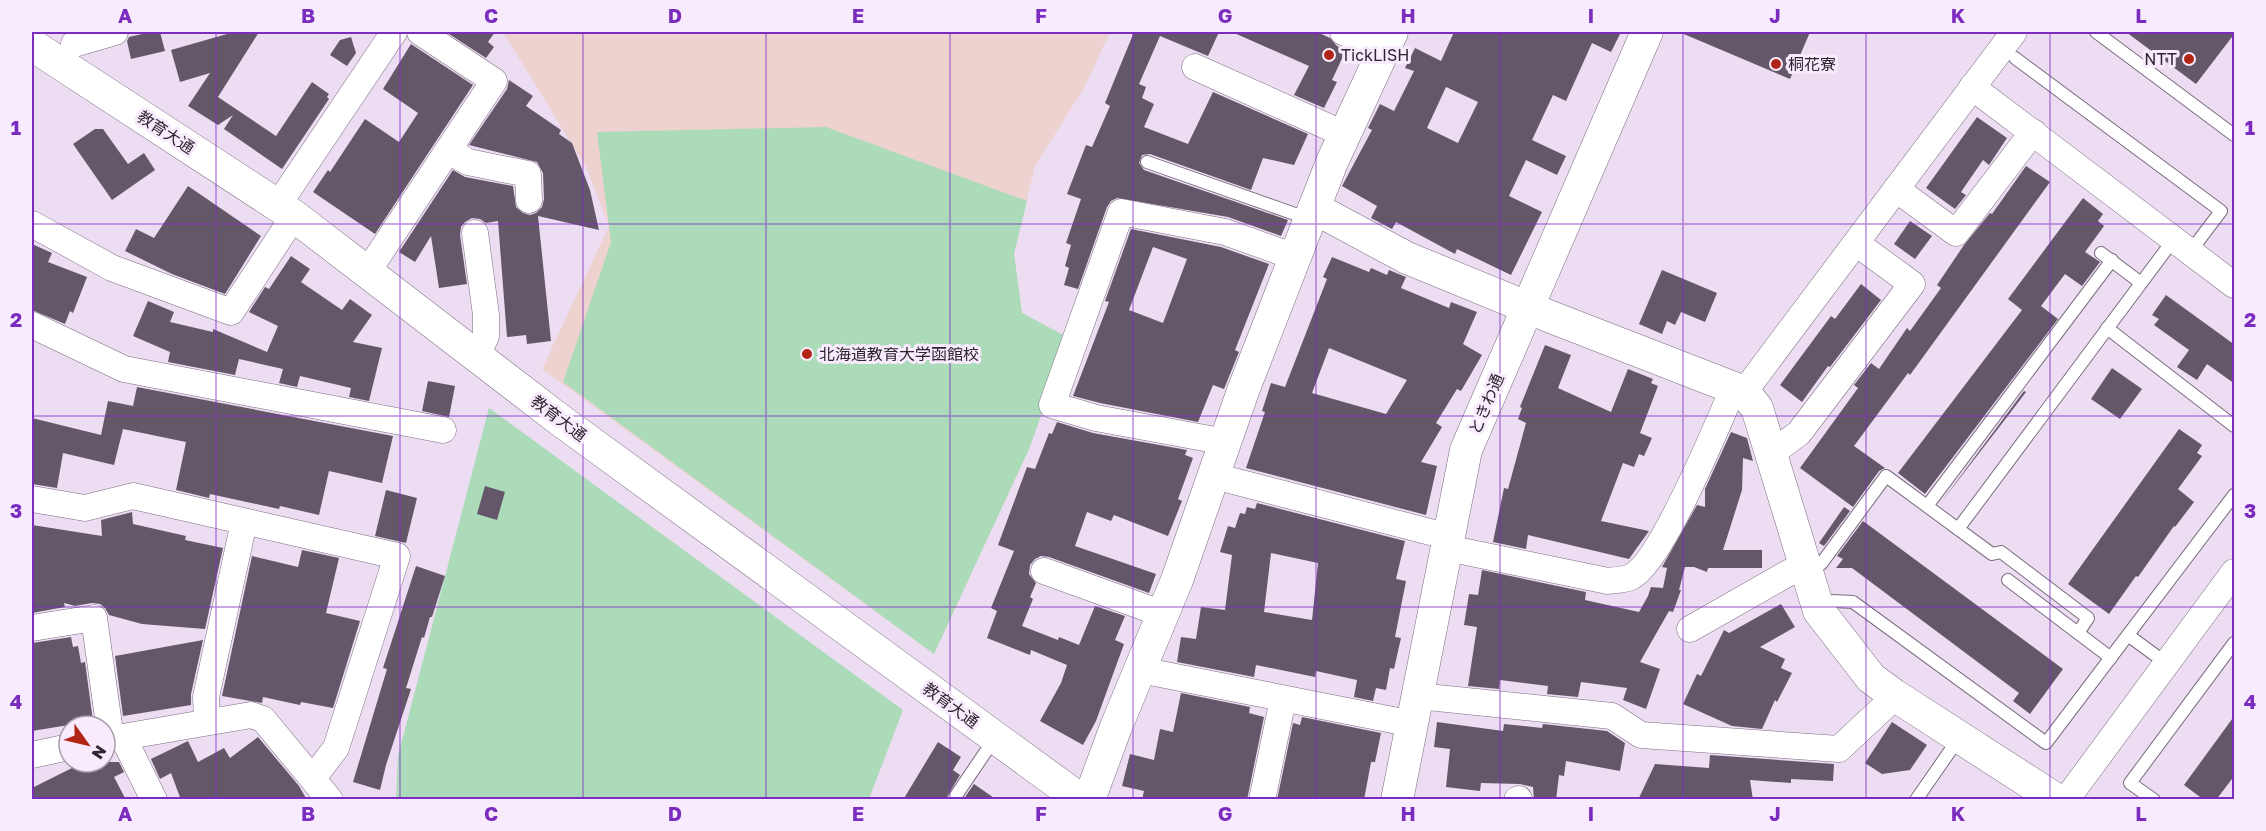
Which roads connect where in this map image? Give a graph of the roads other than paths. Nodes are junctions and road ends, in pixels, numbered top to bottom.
1 (115, 32) edge
2 (393, 32) edge
3 (420, 32) edge
4 (1343, 32) edge
5 (1647, 32) edge
6 (2014, 32) edge
7 (2096, 32) edge
8 (1388, 40) edge
9 (74, 44) dead end
10 (32, 45) edge
11 (2015, 58) dead end
12 (1195, 67) dead end
13 (1972, 87) junction
14 (2033, 132) junction
15 (1344, 134) junction
16 (2235, 135) edge
17 (448, 150) junction
18 (1147, 162) dead end
19 (1896, 189) junction
20 (529, 200) dead end
21 (286, 211) junction
22 (1311, 214) junction
23 (32, 224) edge
24 (475, 233) dead end
25 (1856, 243) junction
26 (2182, 245) junction
27 (1295, 257) junction
28 (368, 271) junction
29 (2141, 283) junction
30 (2235, 285) edge
31 (1528, 308) junction
32 (32, 325) edge
33 (2107, 328) junction
34 (477, 356) junction
35 (1739, 390) junction
36 (2235, 426) edge
37 (443, 430) dead end
38 (1226, 442) junction
39 (1772, 453) junction
40 (1214, 476) junction
41 (2235, 495) edge
42 (32, 499) edge
43 (1927, 506) junction
44 (244, 522) junction
45 (1958, 529) junction
46 (1449, 541) junction
47 (1813, 565) junction
48 (1044, 571) dead end
49 (2235, 572) edge
50 (2008, 580) dead end
51 (1833, 601) dead end
52 (1163, 614) junction
53 (32, 628) edge
54 (1690, 629) dead end
55 (2078, 633) junction
56 (2129, 636) junction
57 (2235, 643) edge
58 (2111, 658) junction
59 (2166, 663) junction
60 (1140, 670) junction
61 (1894, 695) junction
62 (1283, 699) junction
63 (1415, 710) junction
64 (109, 714) edge
65 (207, 722) junction
66 (996, 737) junction
67 (1960, 737) junction
68 (117, 738) edge
69 (117, 745) edge
70 (57, 750) edge
71 (32, 755) edge
72 (313, 778) junction
73 (154, 800) edge
74 (330, 800) edge
75 (953, 800) edge
76 (1081, 800) edge
77 (1089, 800) edge
78 (1262, 800) edge
79 (1398, 800) edge
80 (1916, 800) edge
81 (2057, 800) edge
82 (2066, 800) edge
83 (2154, 800) edge

1 - 9 street
2 - 21 street
3 - 17 street
4 - 8 street
5 - 31 street, ときわ通
6 - 13 street
7 - 16 lane
8 - 15 street
10 - 21 street, 教育大通
11 - 26 lane
12 - 15 street
13 - 14 street
13 - 19 street
14 - 19 street
14 - 26 street
15 - 22 street
17 - 20 street
17 - 28 street
18 - 22 lane
19 - 25 street
21 - 23 street
21 - 28 street, 教育大通
22 - 27 street
22 - 31 street
24 - 34 street
25 - 35 street
25 - 39 street
26 - 29 lane
26 - 30 street
27 - 38 street
27 - 38 street
28 - 34 street, 教育大通
29 - 33 lane
29 - 43 lane
31 - 35 street
31 - 46 street, ときわ通
32 - 37 street
33 - 36 lane
33 - 45 lane
34 - 66 street, 教育大通
35 - 39 street
35 - 46 street
38 - 40 street
39 - 47 street
40 - 46 street
40 - 52 street
41 - 56 lane
42 - 44 street
43 - 45 lane
43 - 47 lane
44 - 65 street
44 - 72 street
45 - 55 lane
46 - 63 street, ときわ通
47 - 54 street
47 - 61 street
48 - 52 street
49 - 59 street
50 - 55 lane
51 - 58 lane
52 - 60 street
53 - 64 street
55 - 58 lane
56 - 58 lane
56 - 59 lane
57 - 83 lane
59 - 82 street
60 - 62 street
60 - 77 street
61 - 63 street
61 - 67 street
62 - 63 street
62 - 78 street
63 - 79 street, ときわ通
65 - 68 street
65 - 72 street
66 - 75 lane
66 - 76 street, 教育大通
67 - 80 lane
67 - 81 street
69 - 73 street
70 - 71 street
72 - 74 street

